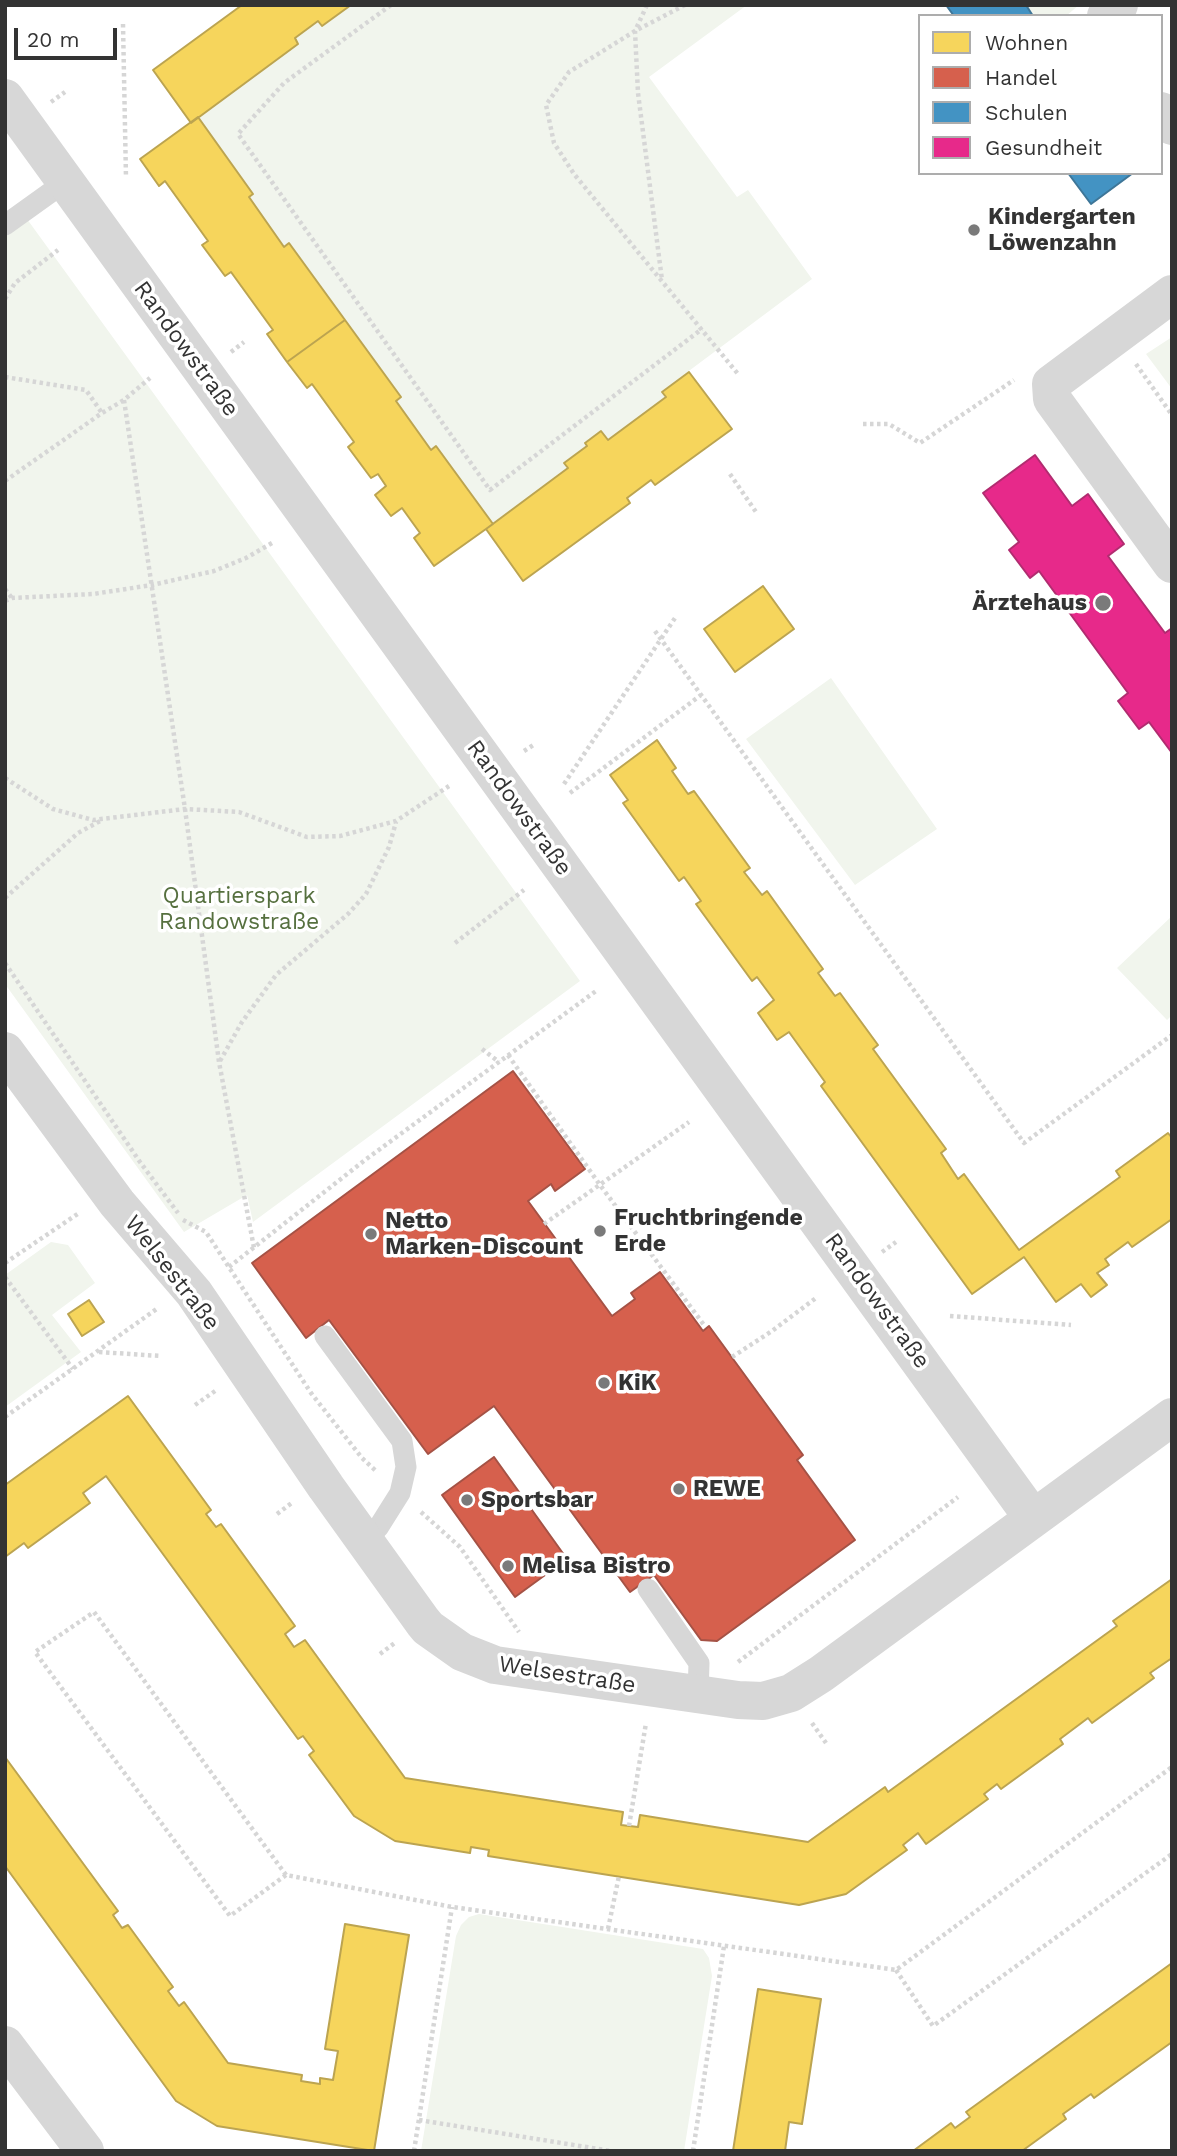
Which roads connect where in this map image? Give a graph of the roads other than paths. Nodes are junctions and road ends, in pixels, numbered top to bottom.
1 (5, 98) edge
2 (65, 181) junction
3 (5, 225) edge
4 (1172, 294) edge
5 (1172, 564) edge
6 (5, 1051) edge
7 (325, 1336) dead end
8 (1172, 1417) edge
9 (1033, 1518) junction
10 (378, 1528) dead end
11 (648, 1589) dead end
12 (698, 1695) junction
13 (5, 2045) edge
14 (85, 2151) edge

1 - 2 street, Randowstraße
2 - 3 lane
2 - 9 street, Randowstraße
4 - 5 street
6 - 12 street, Welsestraße
7 - 10 lane
8 - 9 street, Welsestraße
9 - 12 street, Welsestraße
11 - 12 lane
13 - 14 street

